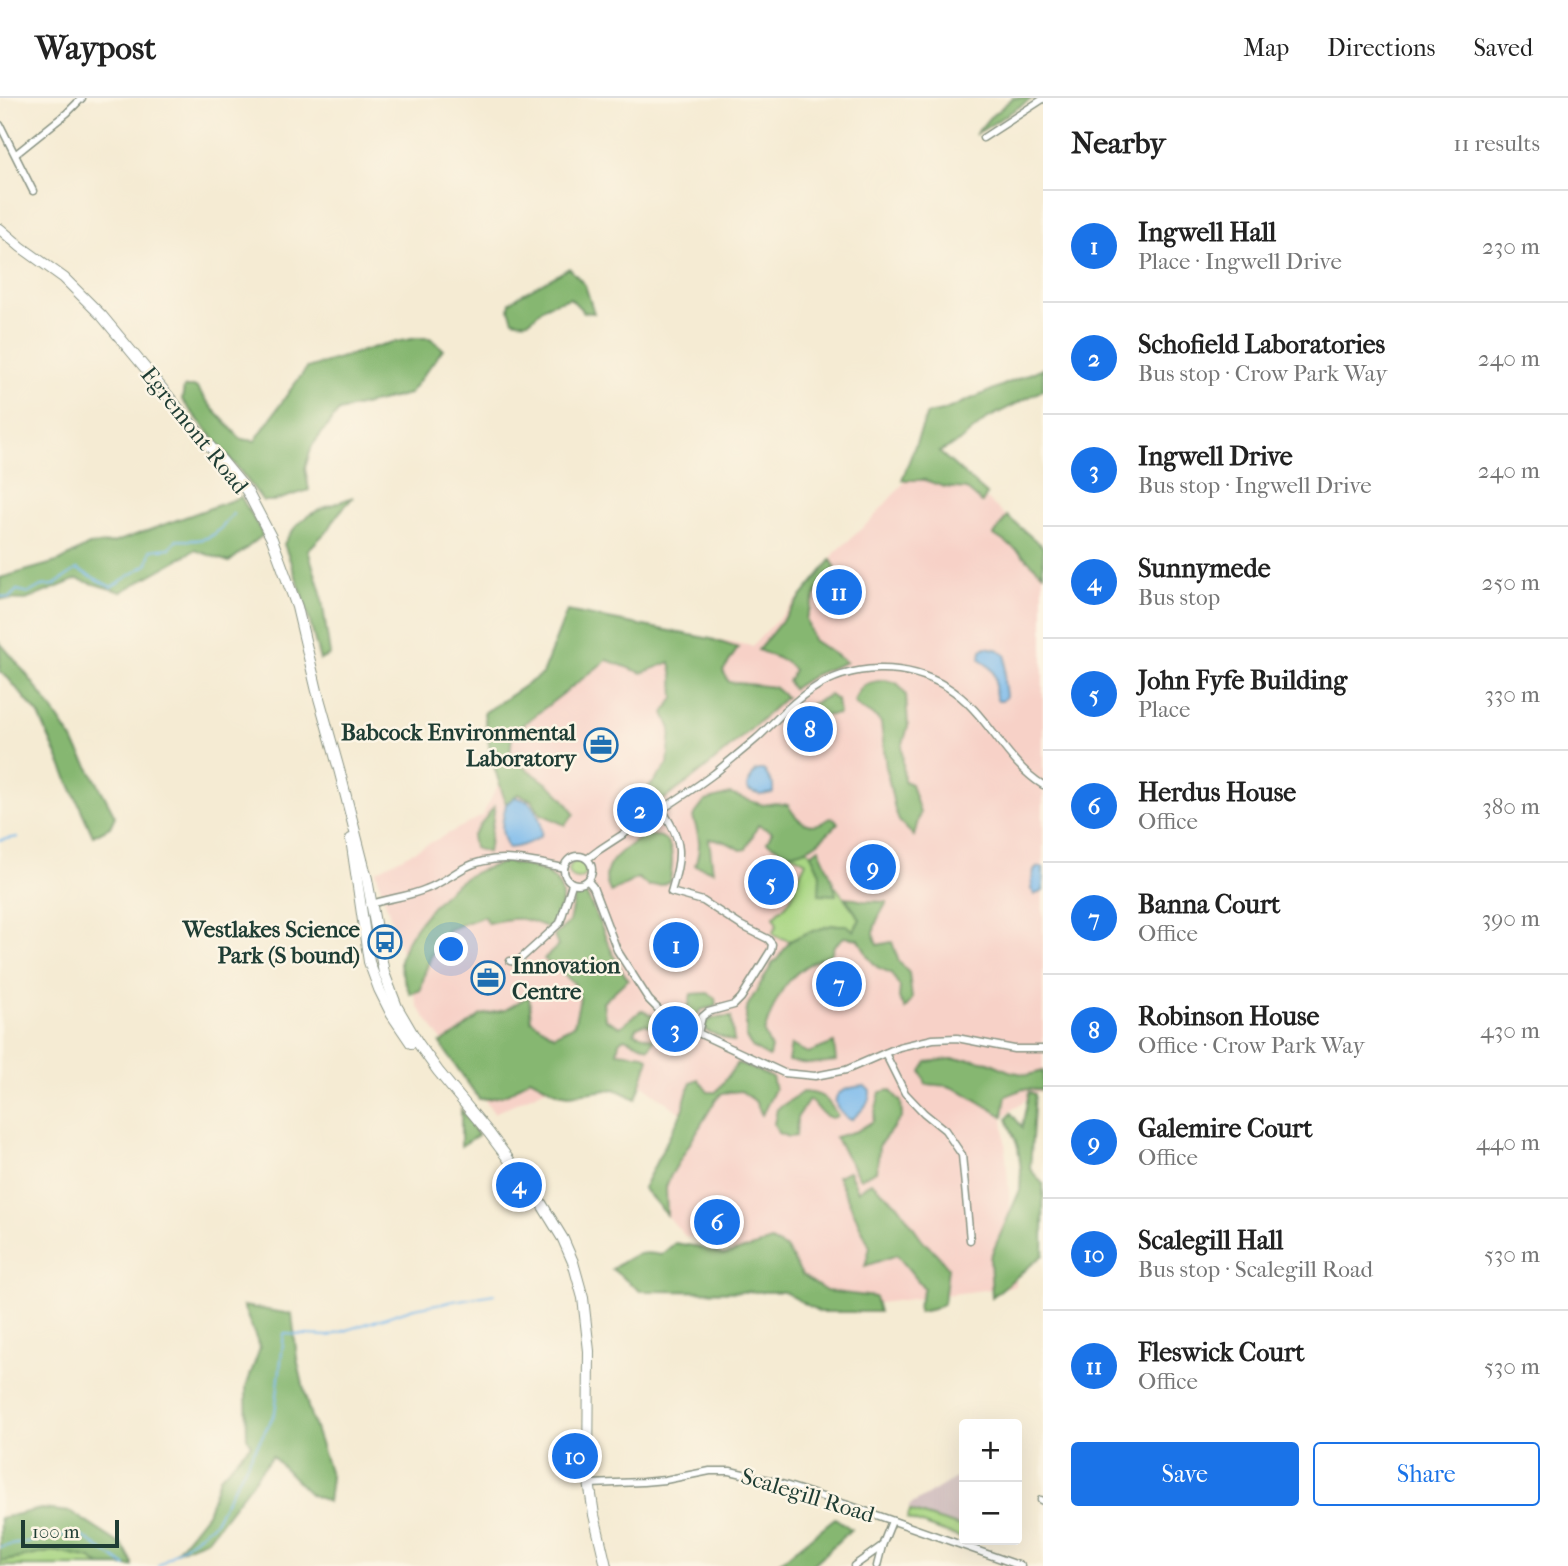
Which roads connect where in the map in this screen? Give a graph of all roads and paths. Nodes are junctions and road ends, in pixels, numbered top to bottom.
1 (82, 98) edge
2 (1043, 99) edge
3 (0, 125) edge
4 (983, 138) dead end
5 (16, 154) junction
6 (33, 191) dead end
7 (1, 233) edge
8 (1043, 785) edge
9 (662, 810) junction
10 (587, 859) junction
11 (564, 868) junction
12 (588, 881) junction
13 (572, 884) junction
14 (366, 907) junction
15 (510, 961) dead end
16 (698, 1033) junction
17 (1043, 1049) edge
18 (885, 1053) junction
19 (970, 1240) dead end
20 (589, 1484) junction
21 (889, 1519) junction
22 (882, 1546) junction
23 (606, 1566) edge
24 (854, 1566) edge
25 (877, 1566) edge
26 (1020, 1566) edge

1 - 5 street
2 - 4 street
3 - 5 street
5 - 6 street
7 - 14 highway, Egremont Road
8 - 9 street
9 - 10 street
9 - 16 street
10 - 11 street
10 - 12 street
11 - 13 street
11 - 14 street
12 - 13 street
12 - 16 street
13 - 15 street
14 - 20 highway, Egremont Road
16 - 18 street
17 - 18 street
18 - 19 street
20 - 21 street, Scalegill Road
20 - 23 highway, Egremont Road
21 - 22 street
21 - 26 street, Scalegill Road
22 - 24 street
22 - 25 street

